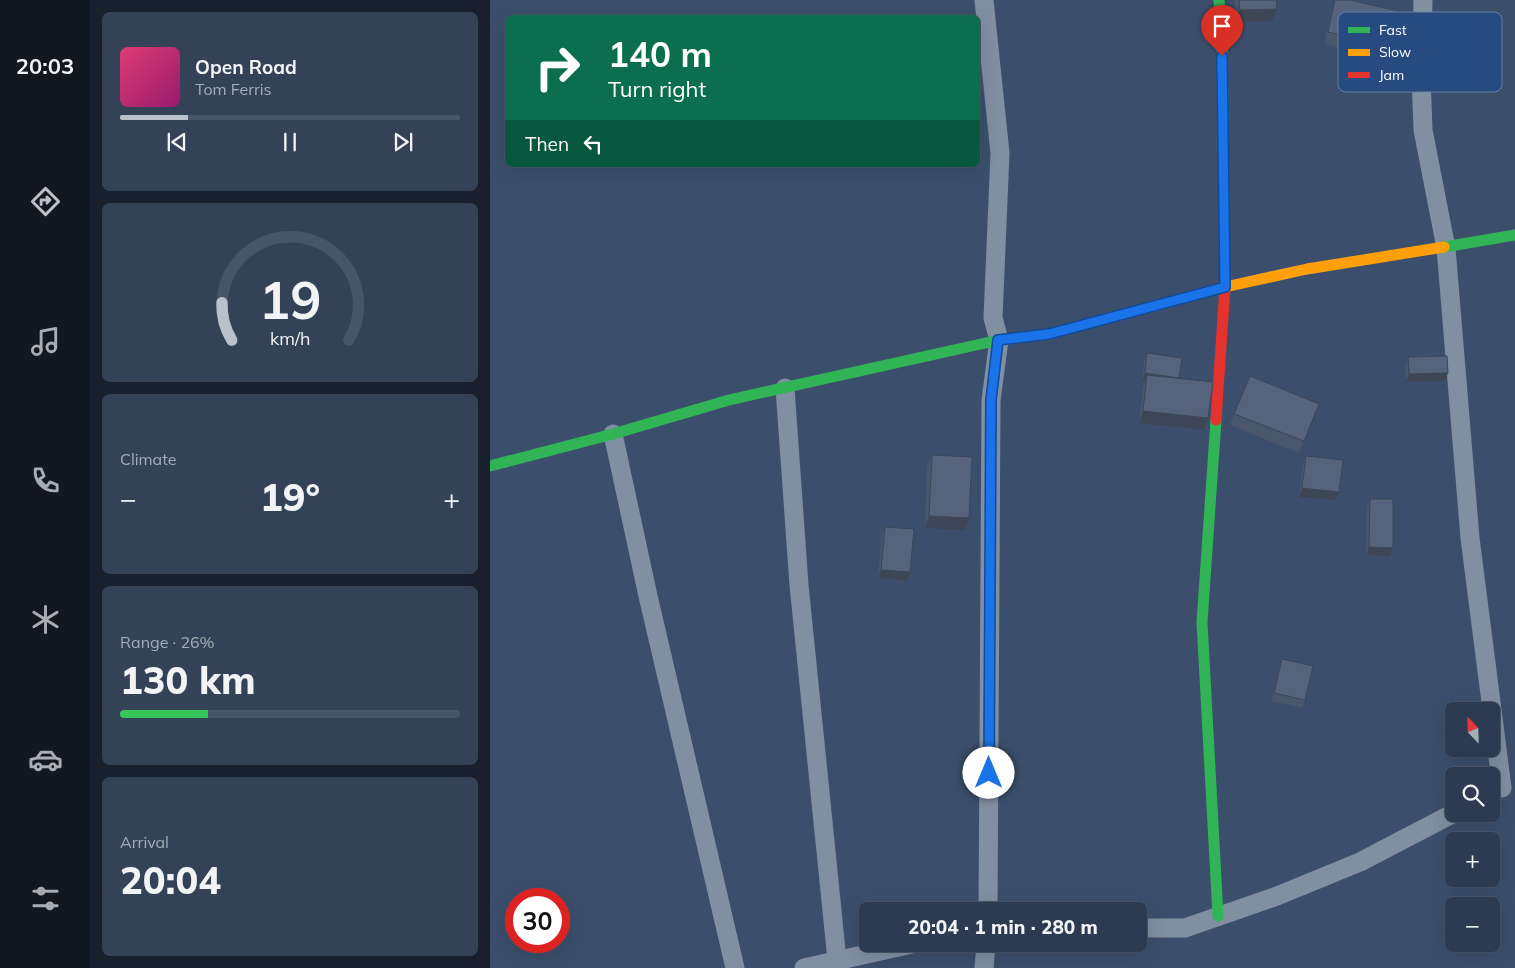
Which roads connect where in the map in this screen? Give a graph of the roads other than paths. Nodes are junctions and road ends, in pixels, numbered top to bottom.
1 (984, 0) edge
2 (1219, 0) edge
3 (1422, 92) edge
4 (1515, 235) edge
5 (1446, 248) junction
6 (1225, 287) junction
7 (998, 340) junction
8 (785, 388) junction
9 (613, 434) junction
10 (490, 466) edge
11 (1503, 789) edge
12 (1445, 818) edge
13 (988, 902) edge
14 (1218, 916) junction
15 (1147, 928) edge
16 (874, 952) edge
17 (985, 952) edge
18 (837, 960) junction
19 (735, 968) edge
20 (804, 968) edge
21 (984, 968) edge

1 - 7 street
2 - 6 street
3 - 5 street
4 - 5 street
5 - 6 street
5 - 11 street
6 - 7 street
6 - 14 street
7 - 8 street
7 - 13 street
8 - 9 street
8 - 18 street
9 - 10 street
9 - 19 street
12 - 14 street
14 - 15 street
16 - 18 street
17 - 21 street
18 - 20 street

